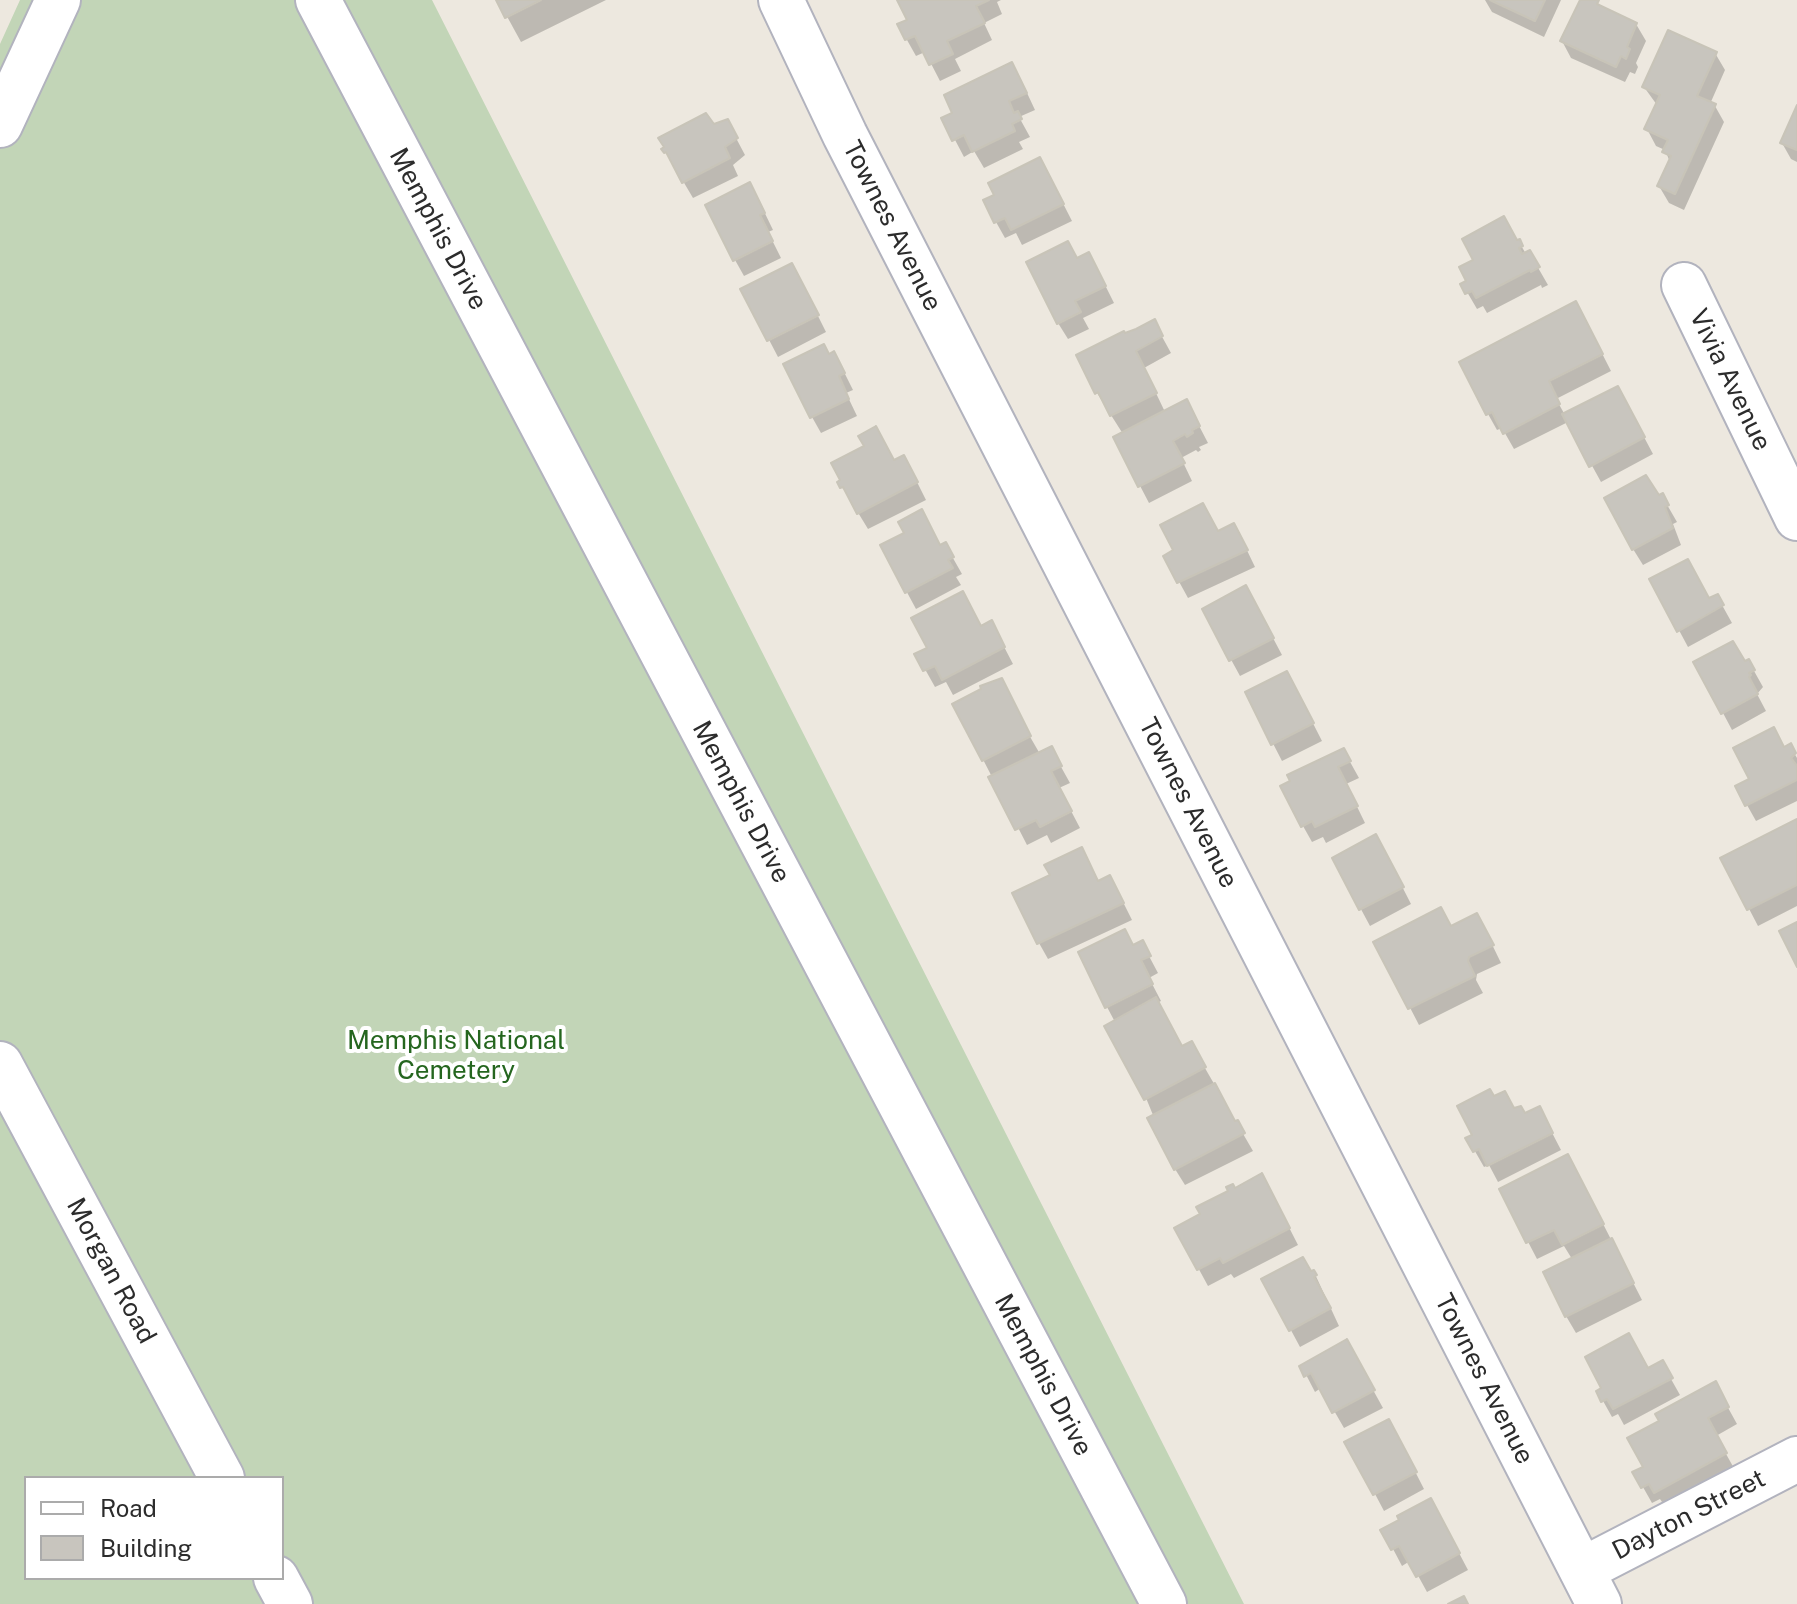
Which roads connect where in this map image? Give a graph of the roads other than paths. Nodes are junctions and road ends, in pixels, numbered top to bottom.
1 (58, 0) edge
2 (318, 0) edge
3 (781, 0) edge
4 (0, 125) edge
5 (1684, 285) dead end
6 (1797, 518) edge
7 (0, 1064) edge
8 (1797, 1459) edge
9 (221, 1476) edge
10 (277, 1580) edge
11 (1591, 1587) edge
12 (290, 1604) edge
13 (1164, 1604) edge

1 - 4 street
2 - 13 street, Memphis Drive
3 - 11 street, Townes Avenue
5 - 6 street, Vivia Avenue
7 - 9 street, Morgan Road
8 - 11 street, Dayton Street
10 - 12 street

